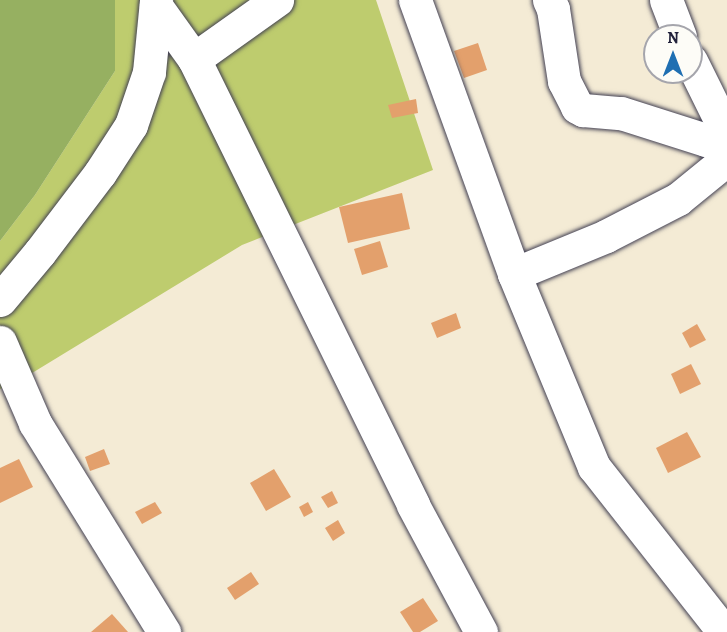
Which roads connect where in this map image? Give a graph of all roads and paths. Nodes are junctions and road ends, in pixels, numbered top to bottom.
1 (277, 0) edge
2 (415, 0) edge
3 (549, 0) edge
4 (666, 0) edge
5 (156, 3) edge
6 (675, 24) edge
7 (194, 59) junction
8 (702, 84) edge
9 (727, 134) edge
10 (727, 144) edge
11 (727, 159) edge
12 (514, 274) junction
13 (0, 300) edge
14 (0, 342) edge
15 (164, 632) edge
16 (481, 632) edge
17 (724, 632) edge

1 - 7 street
2 - 12 street
3 - 10 street
4 - 6 street
5 - 7 street
5 - 13 street
7 - 16 street
8 - 9 street
11 - 12 street
12 - 17 street
14 - 15 street

